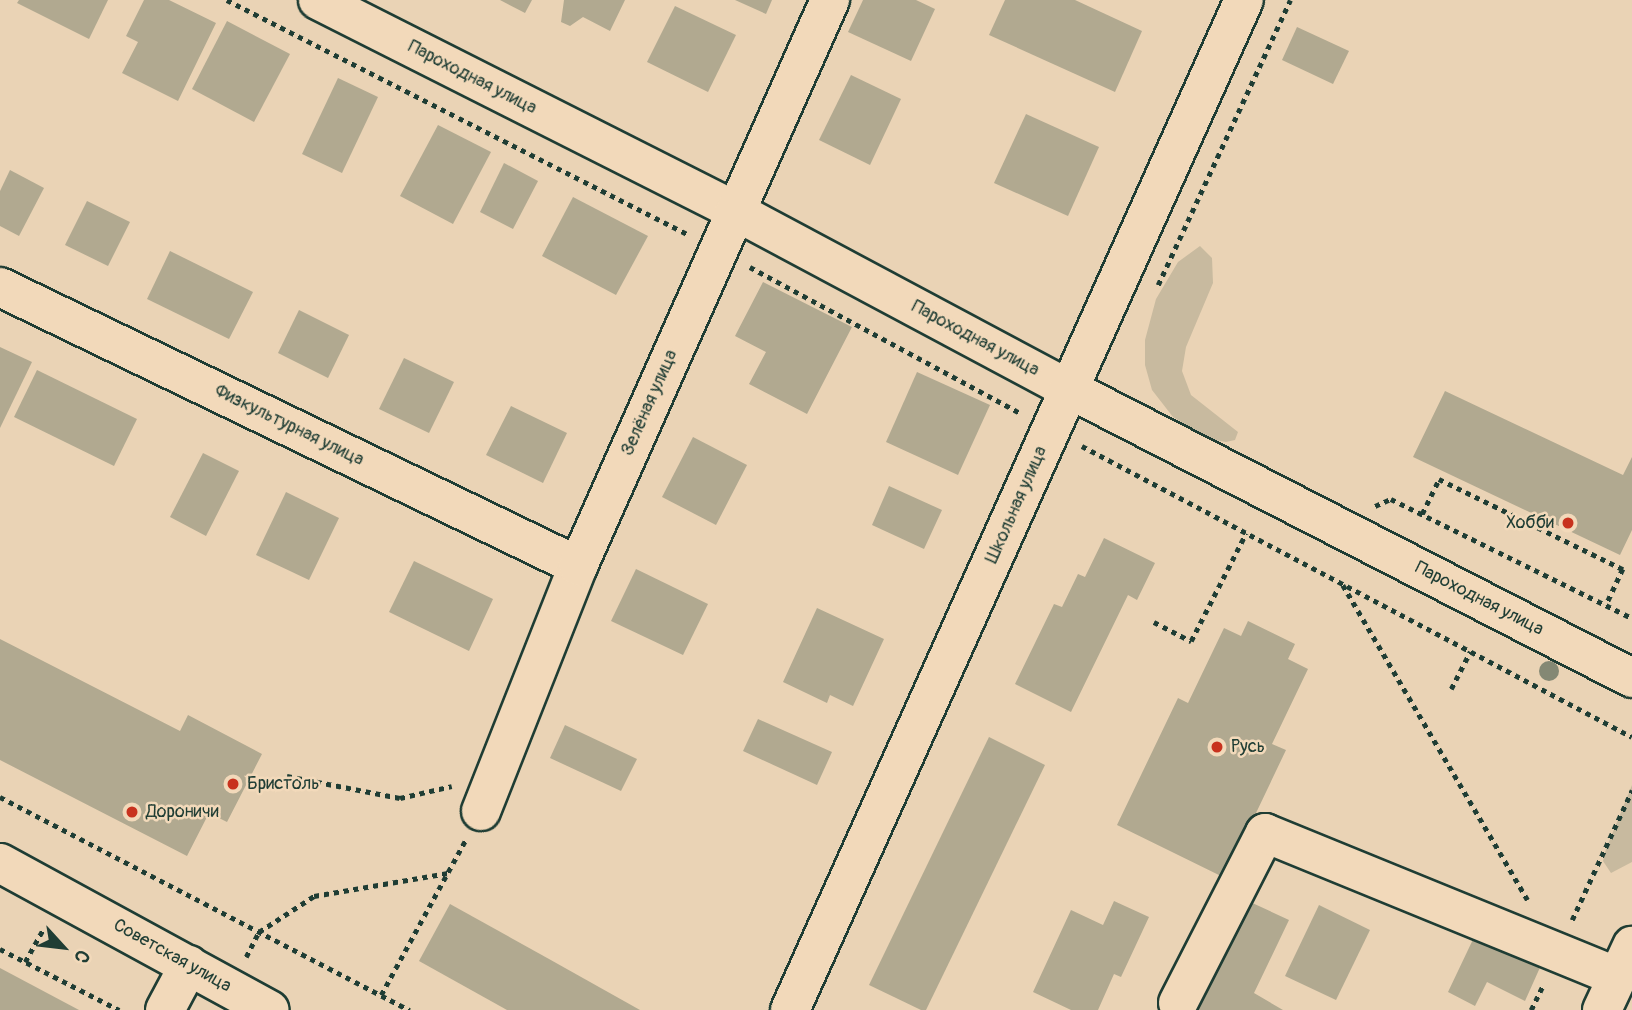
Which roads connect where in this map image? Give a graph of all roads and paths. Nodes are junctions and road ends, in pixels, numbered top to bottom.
1 (227, 0) edge
2 (318, 0) edge
3 (830, 0) edge
4 (1244, 0) edge
5 (735, 211) junction
6 (718, 250) junction
7 (0, 287) edge
8 (1069, 389) junction
9 (1051, 429) junction
10 (1391, 499) dead end
11 (1422, 514) junction
12 (1246, 533) junction
13 (578, 566) junction
14 (1342, 584) junction
15 (1606, 605) junction
16 (1632, 618) edge
17 (1154, 622) dead end
18 (1470, 652) junction
19 (1632, 678) edge
20 (1451, 689) dead end
21 (1632, 737) edge
22 (496, 771) junction
23 (287, 776) dead end
24 (1632, 790) edge
25 (0, 797) edge
26 (474, 825) joint
27 (0, 863) edge
28 (448, 873) junction
29 (1530, 905) dead end
30 (43, 929) dead end
31 (259, 932) junction
32 (0, 949) edge
33 (1558, 952) junction
34 (25, 962) junction
35 (189, 965) junction
36 (1617, 978) edge
37 (381, 995) junction
38 (1178, 1003) dead end
39 (119, 1010) edge
40 (165, 1010) edge
41 (270, 1010) edge
42 (410, 1010) edge
43 (790, 1010) edge
44 (1531, 1010) edge

1 - 6 path
2 - 5 street, Пароходная улица
3 - 5 street, Зелёная улица
4 - 8 street, Школьная улица
5 - 6 street, Зелёная улица
5 - 8 street, Пароходная улица
6 - 9 path
6 - 13 street, Зелёная улица
7 - 13 street, Физкультурная улица
8 - 9 street, Школьная улица
8 - 19 street, Пароходная улица
9 - 12 path
9 - 43 street, Школьная улица
10 - 11 path
11 - 15 path
11 - 15 path
12 - 14 path
12 - 17 path
13 - 22 street, Зелёная улица
14 - 18 path
14 - 29 path
15 - 16 path
18 - 20 path
18 - 21 path
22 - 23 path
22 - 26 street, Зелёная улица
24 - 33 path
25 - 31 path
26 - 28 path
27 - 35 street, Советская улица
28 - 31 path
28 - 37 path
30 - 34 path
31 - 37 path
32 - 34 path
33 - 36 street
33 - 38 street
33 - 44 path
34 - 39 path
35 - 40 street
35 - 41 street, Советская улица
37 - 42 path

